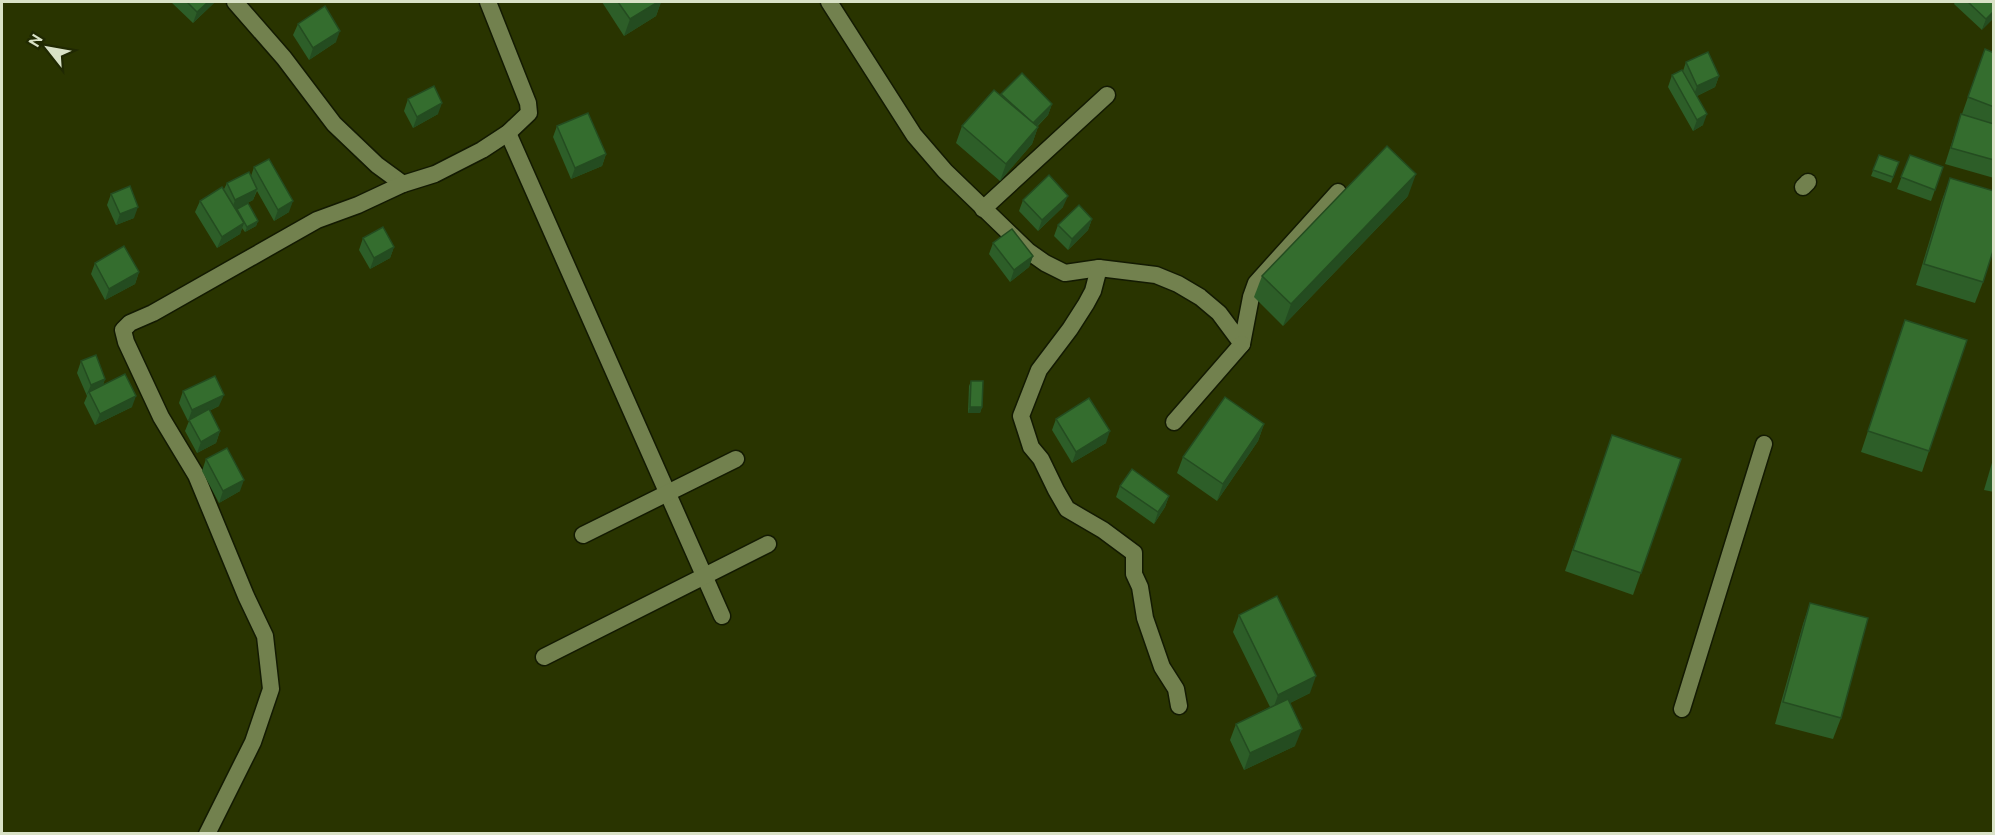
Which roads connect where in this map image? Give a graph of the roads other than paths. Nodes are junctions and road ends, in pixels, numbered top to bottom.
1 (235, 2) edge
2 (488, 2) edge
3 (829, 2) edge
4 (1107, 95) dead end
5 (508, 133) junction
6 (403, 184) junction
7 (1338, 192) dead end
8 (983, 209) junction
9 (1099, 268) junction
10 (1242, 344) junction
11 (1174, 423) dead end
12 (1764, 444) dead end
13 (736, 459) dead end
14 (667, 493) junction
15 (584, 535) dead end
16 (768, 544) dead end
17 (704, 576) junction
18 (722, 616) dead end
19 (544, 657) dead end
20 (1179, 706) dead end
21 (1682, 709) dead end
22 (207, 834) edge

1 - 6 street
2 - 5 street
3 - 8 street
4 - 8 street
5 - 6 street
5 - 14 street
6 - 22 street
7 - 10 street
8 - 9 street
9 - 10 street
9 - 20 street
10 - 11 street
12 - 21 street
13 - 14 street
14 - 15 street
14 - 17 street
16 - 17 street
17 - 18 street
17 - 19 street

